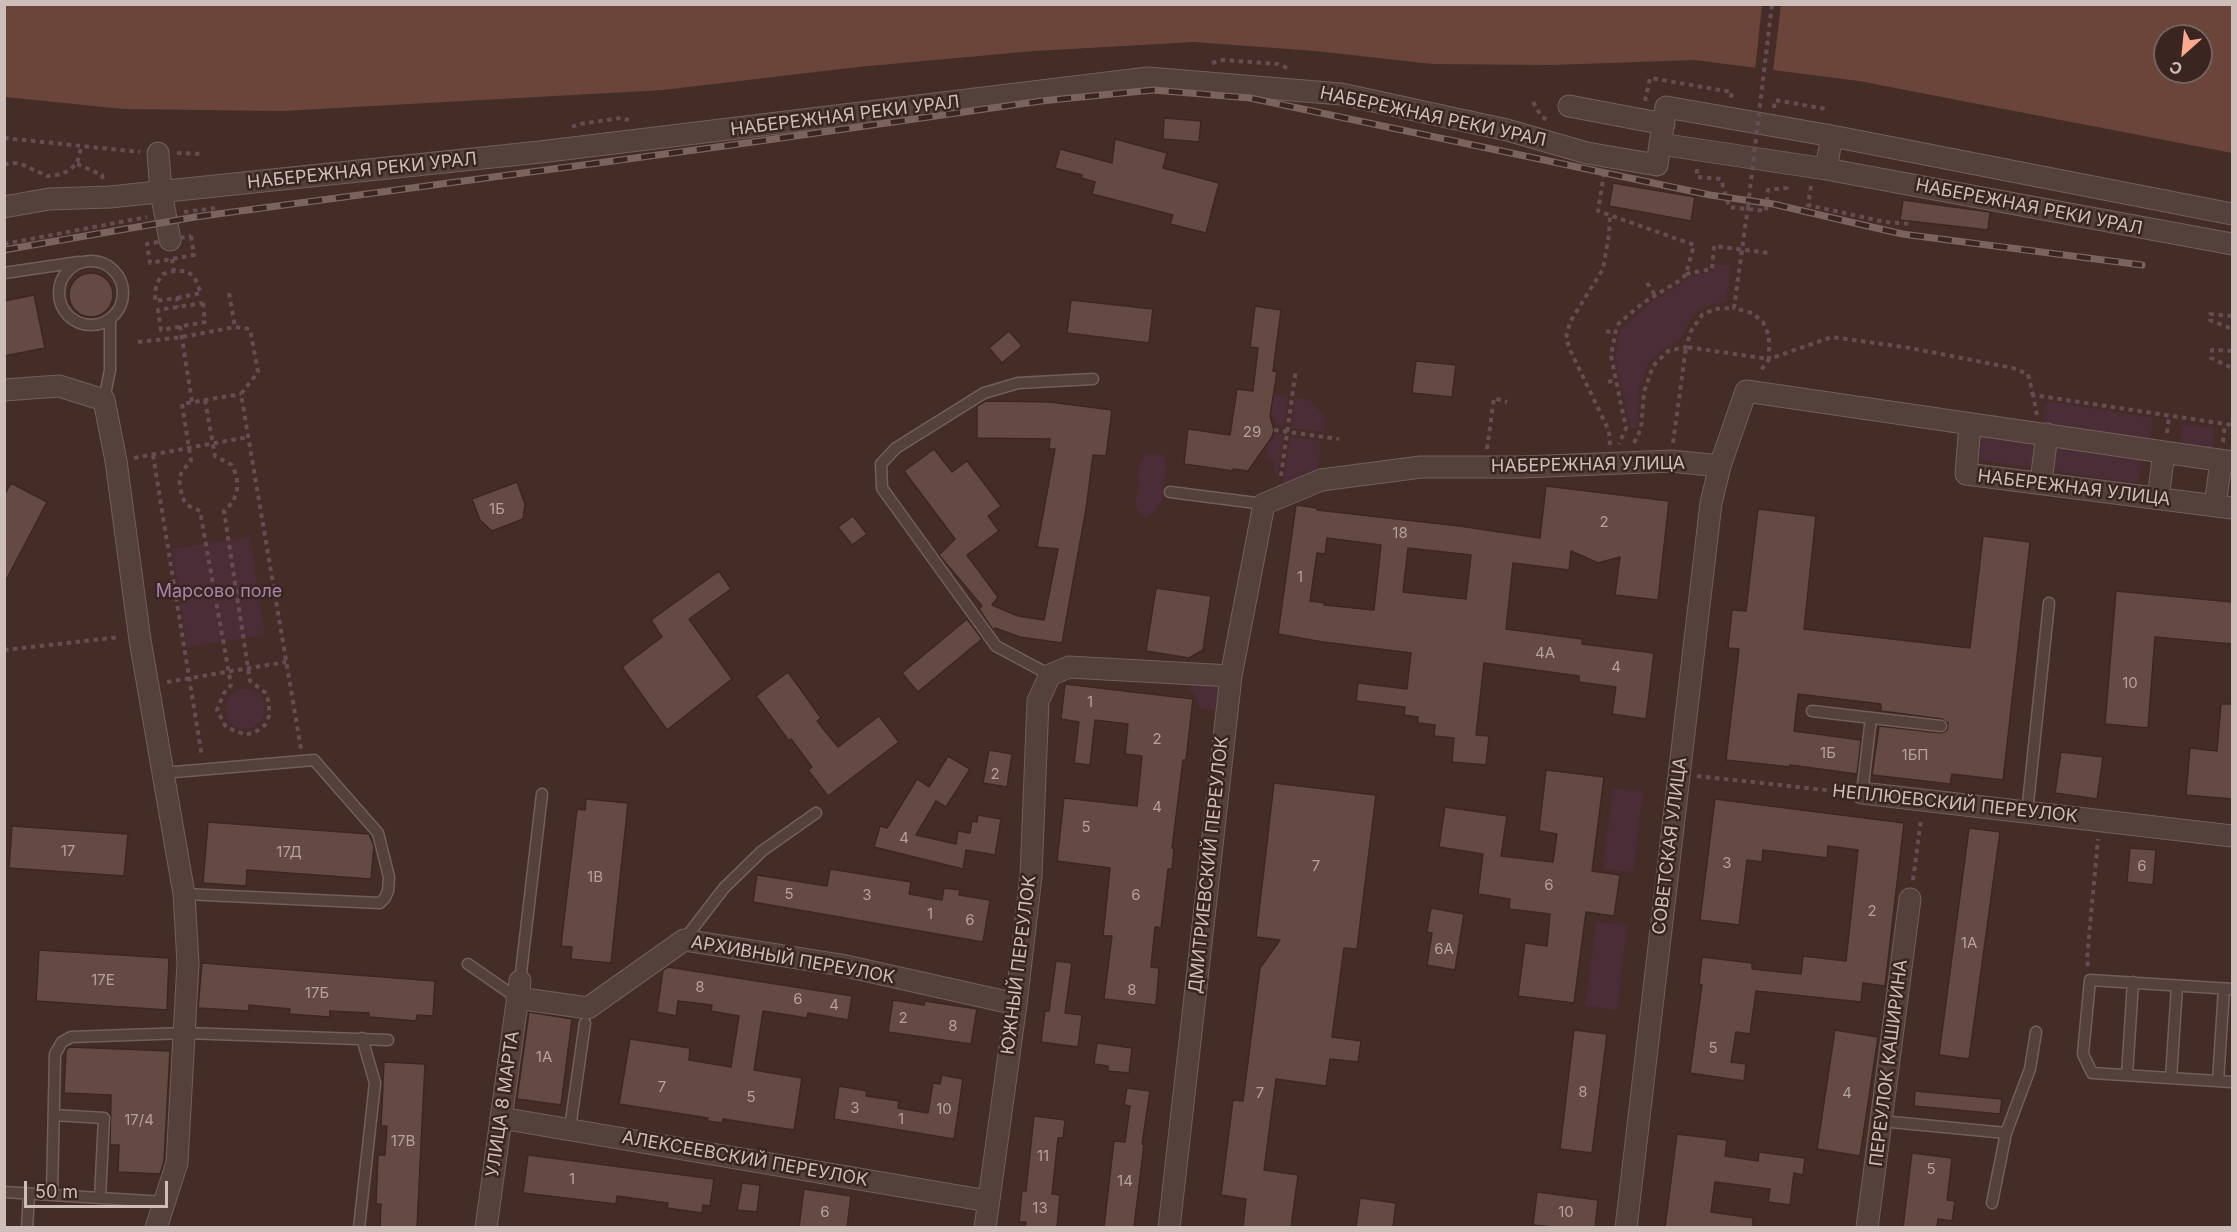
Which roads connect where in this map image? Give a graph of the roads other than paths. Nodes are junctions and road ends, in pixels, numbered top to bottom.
1 (1569, 106) dead end
2 (1662, 134) junction
3 (1832, 136) junction
4 (158, 153) road end
5 (1954, 160) junction
6 (1826, 169) junction
7 (161, 192) junction
8 (1948, 192) junction
9 (4, 207) edge
10 (2203, 208) junction
11 (2232, 214) edge
12 (2198, 238) junction
13 (2232, 244) edge
14 (171, 249) road end
15 (79, 262) junction
16 (4, 273) edge
17 (110, 320) junction
18 (1093, 379) dead end
19 (4, 390) edge
20 (104, 400) junction
21 (1970, 424) junction
22 (2047, 434) junction
23 (2164, 452) junction
24 (2227, 461) edge
25 (1720, 466) junction
26 (2042, 482) junction
27 (1170, 492) dead end
28 (2158, 498) junction
29 (1271, 501) junction
30 (2224, 507) edge
31 (2049, 603) dead end
32 (1050, 675) junction
33 (1231, 676) junction
34 (1812, 711) dead end
35 (1871, 718) junction
36 (1941, 726) dead end
37 (163, 773) junction
38 (1862, 793) joint
39 (542, 794) dead end
40 (816, 813) dead end
41 (2026, 813) junction
42 (2232, 836) edge
43 (184, 894) junction
44 (1910, 899) road end
45 (684, 940) junction
46 (468, 964) dead end
47 (2133, 982) junction
48 (2176, 986) junction
49 (519, 989) junction
50 (2228, 989) edge
51 (1016, 1004) junction
52 (585, 1023) dead end
53 (2036, 1032) dead end
54 (185, 1034) junction
55 (362, 1038) junction
56 (388, 1040) dead end
57 (2127, 1075) junction
58 (2171, 1078) junction
59 (2218, 1081) junction
60 (2232, 1082) edge
61 (54, 1115) junction
62 (501, 1118) junction
63 (1881, 1121) junction
64 (570, 1128) junction
65 (2007, 1133) junction
66 (4, 1192) edge
67 (29, 1194) junction
68 (52, 1195) junction
69 (100, 1198) junction
70 (988, 1201) junction
71 (165, 1202) junction
72 (1992, 1203) dead end
73 (27, 1227) edge
74 (156, 1227) edge
75 (359, 1227) edge
76 (486, 1227) edge
77 (985, 1227) edge
78 (1169, 1227) edge
79 (1626, 1227) edge
80 (1868, 1227) edge

1 - 2 street, НАБЕРЕЖНАЯ РЕКИ УРАЛ
2 - 3 street, НАБЕРЕЖНАЯ РЕКИ УРАЛ
2 - 6 street, НАБЕРЕЖНАЯ РЕКИ УРАЛ
2 - 7 street, НАБЕРЕЖНАЯ РЕКИ УРАЛ
3 - 5 street, НАБЕРЕЖНАЯ РЕКИ УРАЛ
3 - 6 street
4 - 7 street
5 - 8 street
5 - 10 street, НАБЕРЕЖНАЯ РЕКИ УРАЛ
6 - 8 street, НАБЕРЕЖНАЯ РЕКИ УРАЛ
7 - 9 street, НАБЕРЕЖНАЯ РЕКИ УРАЛ
7 - 14 street
8 - 12 street, НАБЕРЕЖНАЯ РЕКИ УРАЛ
10 - 11 street, НАБЕРЕЖНАЯ РЕКИ УРАЛ
10 - 12 street
12 - 13 street, НАБЕРЕЖНАЯ РЕКИ УРАЛ
15 - 16 lane
15 - 17 lane
15 - 17 lane
17 - 20 lane
18 - 32 lane
19 - 20 street
20 - 37 street
21 - 22 street
21 - 25 street
21 - 26 street, НАБЕРЕЖНАЯ УЛИЦА
22 - 23 street
22 - 26 street
23 - 24 street
23 - 28 street
24 - 30 street
25 - 29 street, НАБЕРЕЖНАЯ УЛИЦА
25 - 79 street, СОВЕТСКАЯ УЛИЦА
26 - 28 street, НАБЕРЕЖНАЯ УЛИЦА
27 - 29 lane
28 - 30 street, НАБЕРЕЖНАЯ УЛИЦА
29 - 33 street, ДМИТРИЕВСКИЙ ПЕРЕУЛОК
31 - 41 lane
32 - 33 street
32 - 51 street, ЮЖНЫЙ ПЕРЕУЛОК
33 - 78 street, ДМИТРИЕВСКИЙ ПЕРЕУЛОК
34 - 35 lane
35 - 36 lane
35 - 38 lane
37 - 43 street
37 - 43 lane
38 - 41 street, НЕПЛЮЕВСКИЙ ПЕРЕУЛОК
39 - 49 lane
40 - 45 lane
41 - 42 street, НЕПЛЮЕВСКИЙ ПЕРЕУЛОК
43 - 54 street
44 - 63 street, ПЕРЕУЛОК КАШИРИНА
45 - 49 street, АРХИВНЫЙ ПЕРЕУЛОК
45 - 51 street, АРХИВНЫЙ ПЕРЕУЛОК
46 - 49 lane
47 - 48 lane
47 - 57 lane
47 - 57 lane
48 - 50 lane
48 - 58 lane
49 - 62 street, УЛИЦА 8 МАРТА
50 - 59 lane
51 - 70 street, ЮЖНЫЙ ПЕРЕУЛОК
52 - 64 lane
53 - 65 lane
54 - 55 lane
54 - 61 lane
54 - 71 street
55 - 56 lane
55 - 75 lane
57 - 58 lane
58 - 59 lane
59 - 60 lane
61 - 68 lane
61 - 69 lane
62 - 64 street, АЛЕКСЕЕВСКИЙ ПЕРЕУЛОК
62 - 76 street, УЛИЦА 8 МАРТА
63 - 65 lane
63 - 80 street, ПЕРЕУЛОК КАШИРИНА
64 - 70 street, АЛЕКСЕЕВСКИЙ ПЕРЕУЛОК
65 - 72 lane
66 - 67 lane
67 - 68 lane
67 - 73 lane
68 - 69 lane
69 - 71 lane
70 - 77 street, ЮЖНЫЙ ПЕРЕУЛОК
71 - 74 street

